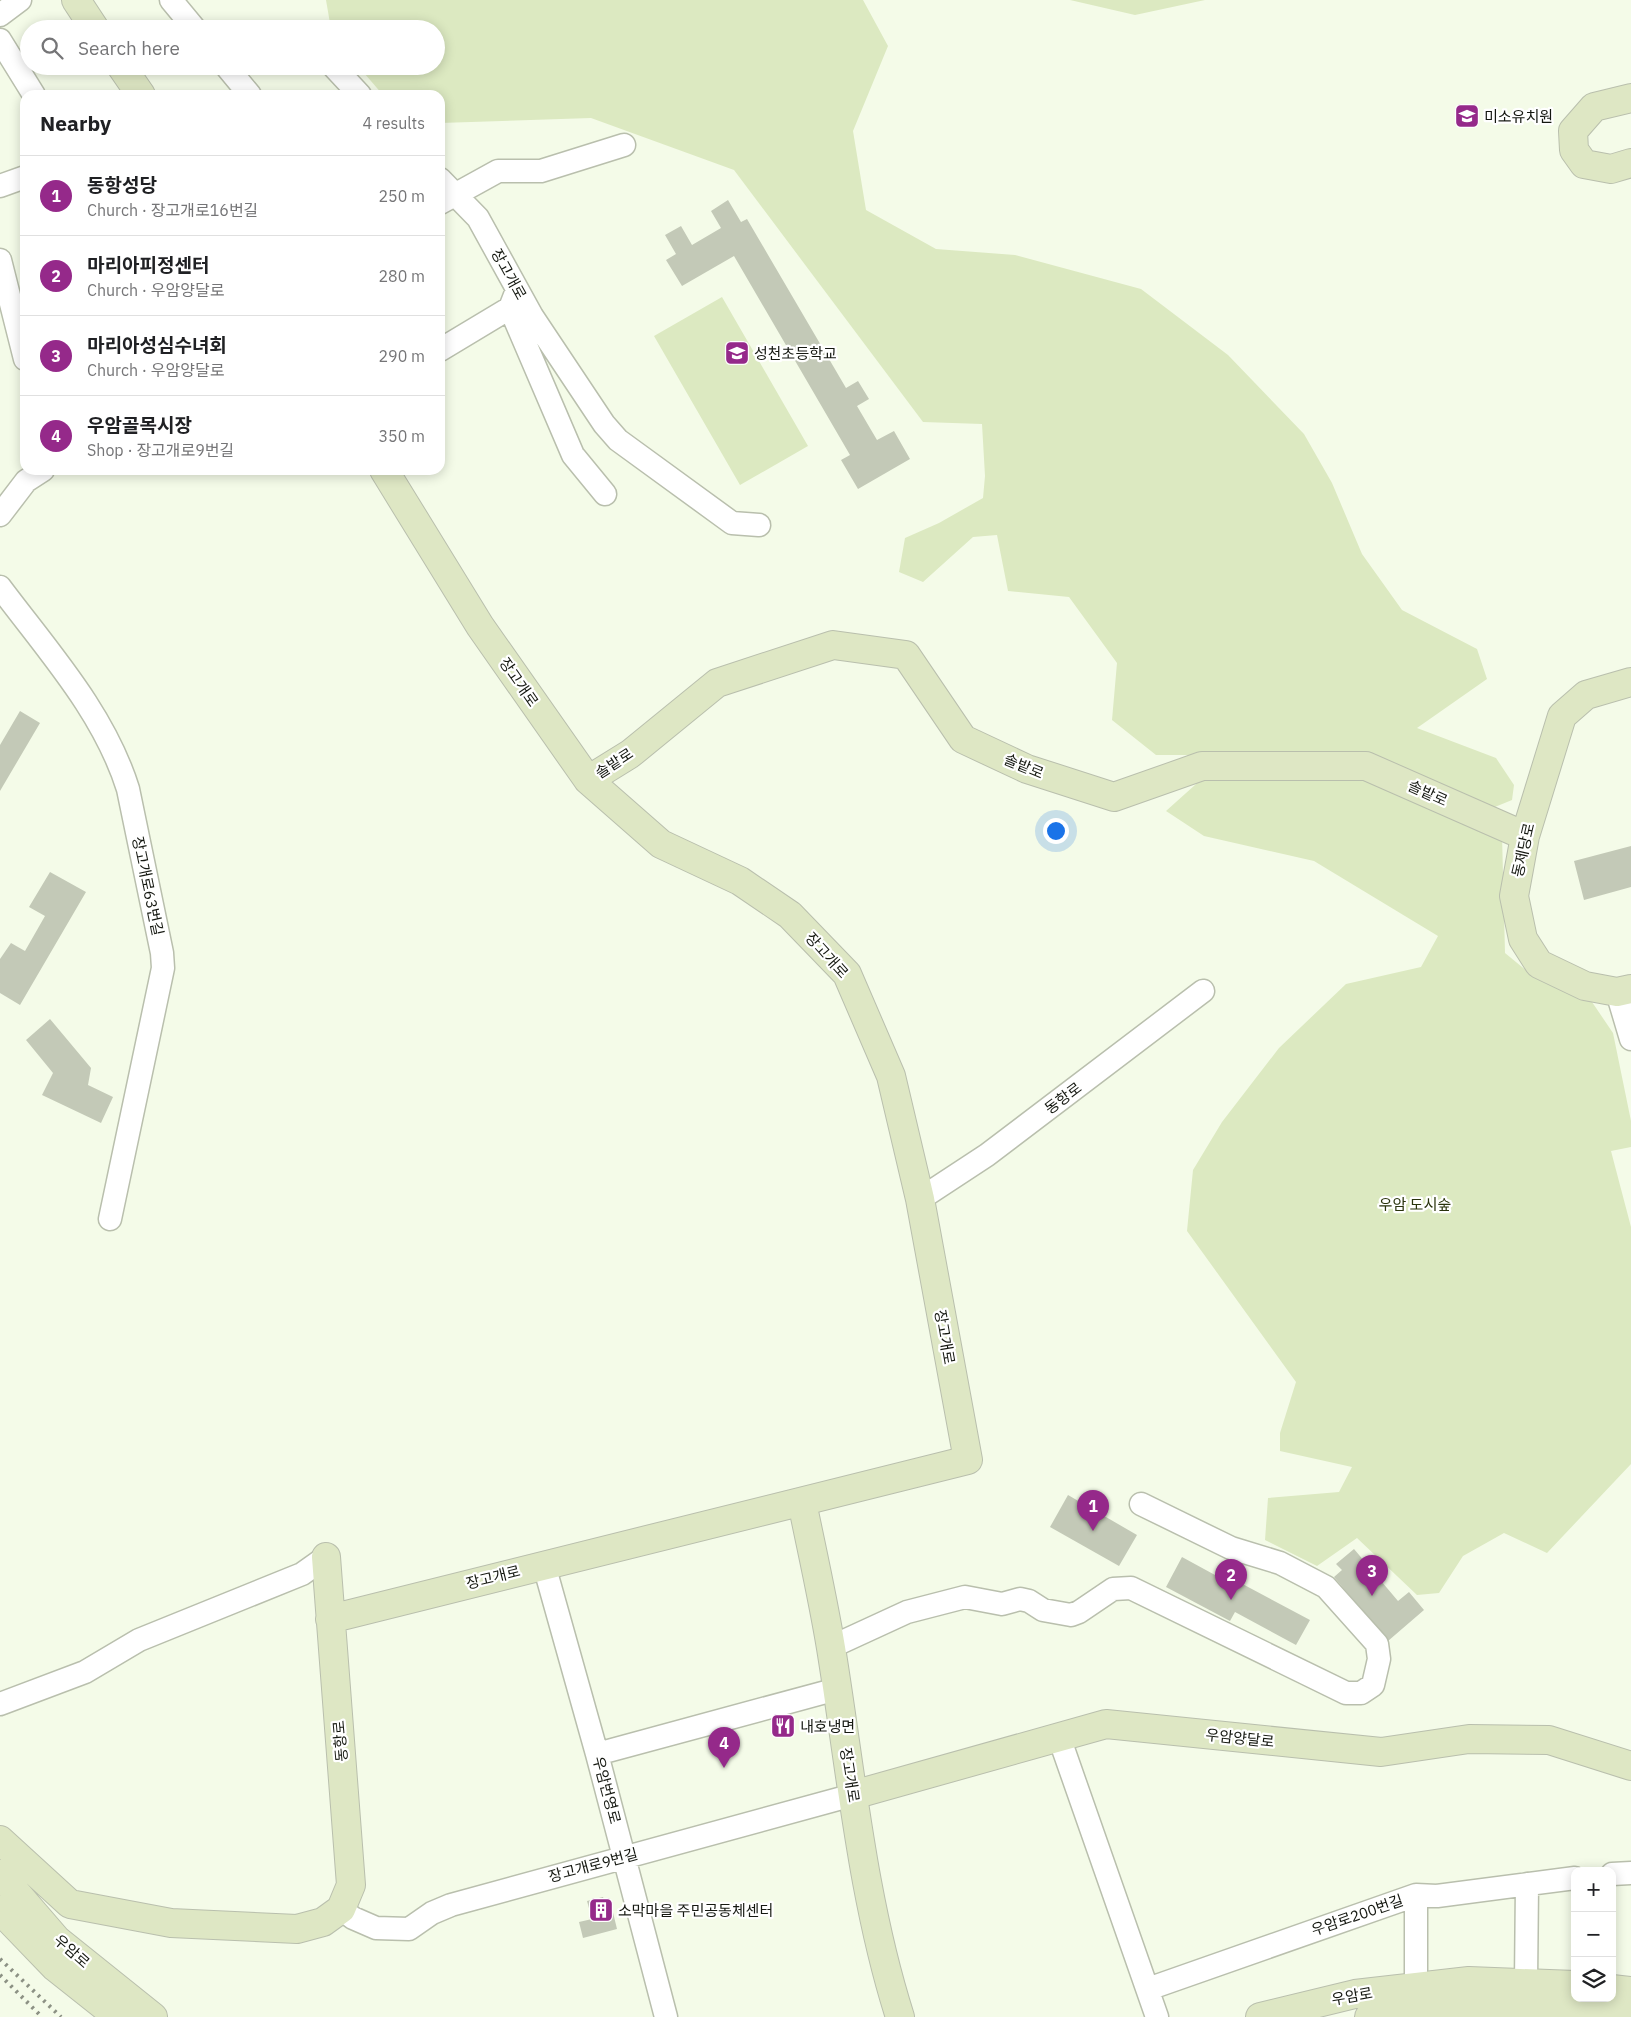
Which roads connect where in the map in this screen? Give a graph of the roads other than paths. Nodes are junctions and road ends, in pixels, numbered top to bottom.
1 (20, 0) edge
2 (76, 0) edge
3 (170, 0) edge
4 (0, 15) edge
5 (90, 20) edge
6 (187, 20) edge
7 (0, 40) edge
8 (20, 72) edge
9 (22, 75) edge
10 (127, 75) edge
11 (233, 75) edge
12 (341, 75) edge
13 (31, 90) edge
14 (138, 90) edge
15 (246, 90) edge
16 (355, 90) edge
17 (1631, 98) edge
18 (624, 145) dead end
19 (1631, 163) edge
20 (20, 179) edge
21 (0, 186) edge
22 (445, 192) edge
23 (0, 260) edge
24 (3, 283) edge
25 (514, 299) junction
26 (20, 342) edge
27 (445, 347) edge
28 (35, 475) edge
29 (387, 475) edge
30 (606, 494) dead end
31 (0, 515) edge
32 (759, 525) dead end
33 (0, 588) edge
34 (1631, 682) edge
35 (588, 780) junction
36 (1525, 836) junction
37 (1203, 991) dead end
38 (1624, 991) edge
39 (1631, 1039) edge
40 (920, 1200) junction
41 (110, 1218) dead end
42 (802, 1502) junction
43 (1141, 1504) dead end
44 (326, 1557) joint
45 (544, 1564) junction
46 (330, 1619) junction
47 (830, 1647) junction
48 (837, 1689) junction
49 (0, 1704) edge
50 (1059, 1737) junction
51 (597, 1754) junction
52 (1631, 1766) edge
53 (853, 1795) junction
54 (0, 1840) edge
55 (624, 1856) junction
56 (1631, 1873) edge
57 (0, 1874) edge
58 (1616, 1874) edge
59 (1571, 1878) edge
60 (1527, 1884) junction
61 (1416, 1895) junction
62 (341, 1909) junction
63 (0, 1910) edge
64 (1526, 1982) junction
65 (1571, 1985) edge
66 (1416, 1987) junction
67 (1148, 1989) junction
68 (1616, 1989) edge
69 (1631, 1991) edge
70 (1631, 2014) edge
71 (118, 2017) edge
72 (153, 2017) edge
73 (666, 2017) edge
74 (900, 2017) edge
75 (1158, 2017) edge
76 (1260, 2017) edge
77 (1369, 2017) edge

1 - 4 street
2 - 5 street
3 - 6 street
7 - 8 street
9 - 13 street
10 - 14 street
11 - 15 street
12 - 16 street
17 - 19 street
18 - 22 street, 장고개로
20 - 21 street
22 - 25 street, 장고개로
23 - 24 street
24 - 26 street
25 - 27 street, 장고개로
25 - 30 street
25 - 32 street, 장고개로
28 - 31 street
29 - 35 street, 장고개로
33 - 41 street, 장고개로63번길
34 - 36 street, 동제당로
35 - 36 street, 솔밭로
35 - 40 street, 장고개로
36 - 38 street, 동제당로
37 - 40 street, 동항로
38 - 39 street
40 - 42 street, 장고개로
42 - 45 street, 장고개로
42 - 47 street, 장고개로
43 - 47 street
44 - 46 street, 동항로
44 - 49 street, 동항로
45 - 46 street, 장고개로
45 - 51 street, 우암번영로
46 - 62 street, 동항로
47 - 48 street, 장고개로
48 - 51 street
48 - 53 street, 장고개로
50 - 52 street, 우암양달로
50 - 53 street, 우암양달로
50 - 67 street
51 - 55 street, 우암번영로
53 - 55 street, 장고개로9번길
53 - 74 street, 장고개로
54 - 62 street
55 - 62 street, 장고개로9번길
55 - 73 street, 우암번영로
56 - 58 street
57 - 72 street, 우암로
59 - 60 street, 우암로200번길
60 - 61 street, 우암로200번길
60 - 64 street
61 - 66 street
61 - 67 street, 우암로200번길
63 - 71 street, 우암로
64 - 65 street, 우암로
64 - 66 street, 우암로
66 - 76 street, 우암로
67 - 75 street
68 - 69 street
70 - 77 street, 우암로

